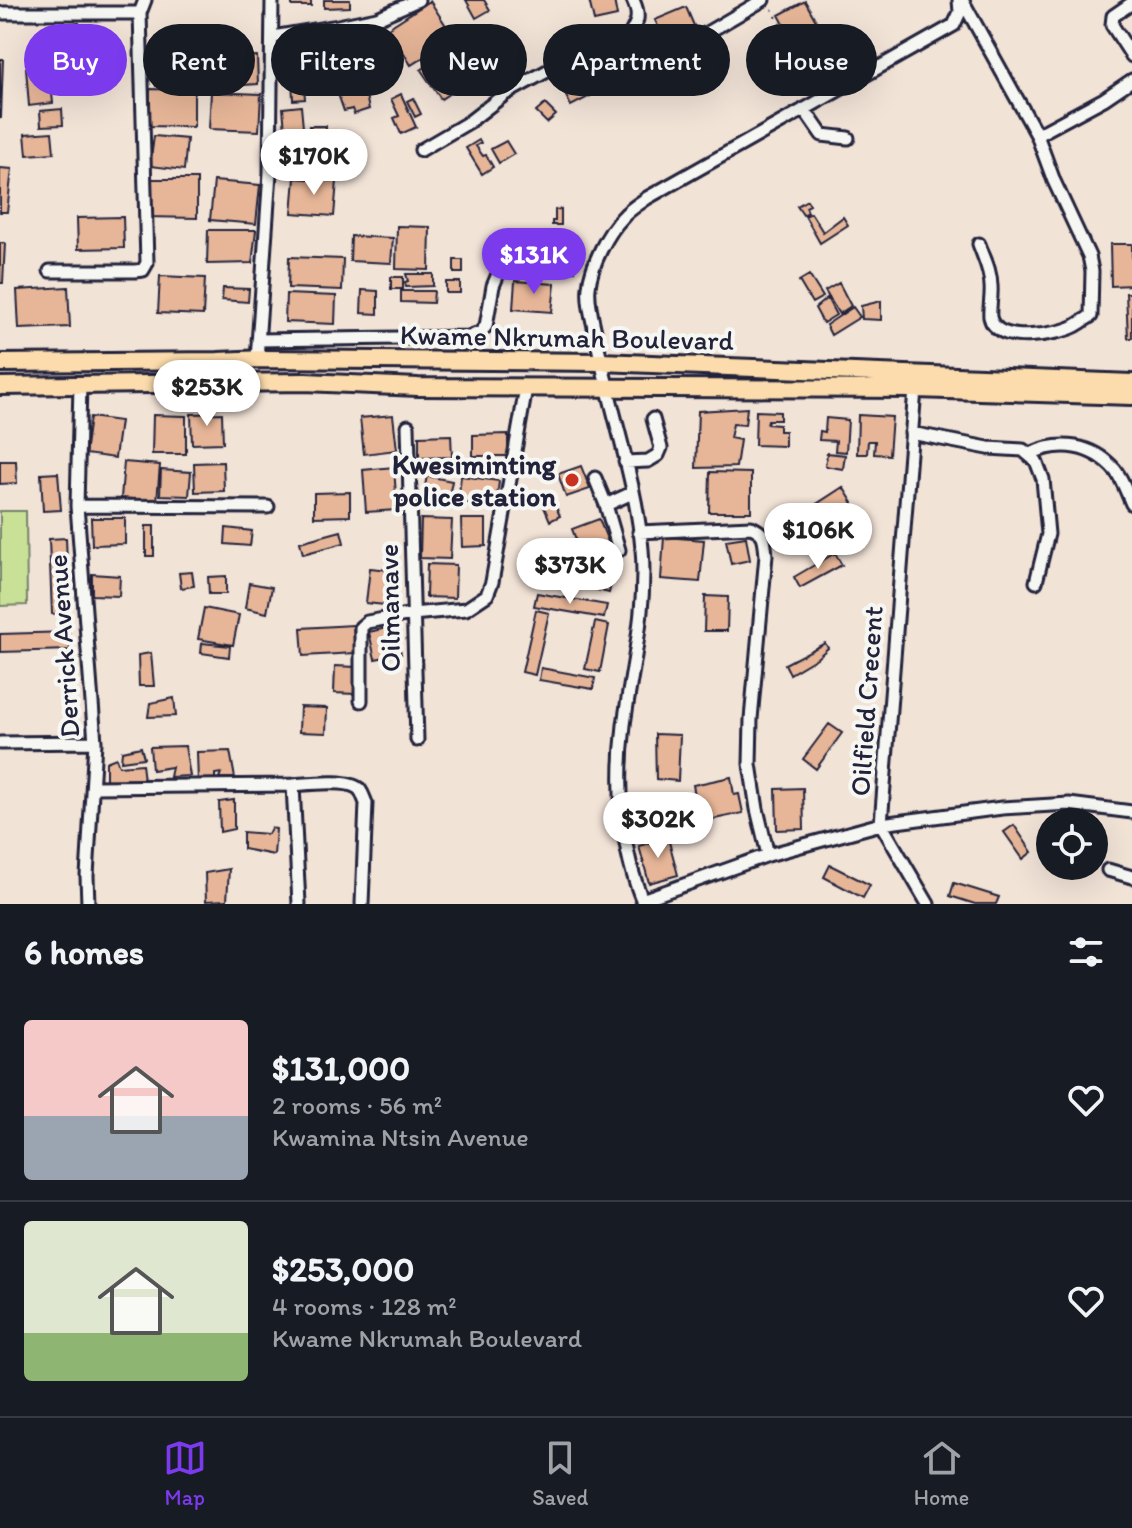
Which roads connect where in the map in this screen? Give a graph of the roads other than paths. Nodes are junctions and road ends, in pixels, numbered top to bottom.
1 (145, 0) edge
2 (272, 0) edge
3 (418, 0) edge
4 (633, 0) edge
5 (765, 0) edge
6 (960, 0) edge
7 (1132, 3) edge
8 (3, 13) dead end
9 (140, 13) junction
10 (273, 24) edge
11 (348, 24) edge
12 (637, 24) edge
13 (723, 24) edge
14 (1132, 56) edge
15 (543, 73) edge
16 (1132, 80) edge
17 (272, 96) edge
18 (804, 109) junction
19 (1037, 135) junction
20 (848, 138) dead end
21 (421, 150) dead end
22 (511, 244) dead end
23 (979, 244) dead end
24 (50, 271) dead end
25 (258, 340) junction
26 (257, 359) junction
27 (601, 362) junction
28 (0, 363) edge
29 (1132, 383) edge
30 (80, 385) junction
31 (0, 386) edge
32 (526, 388) junction
33 (606, 388) junction
34 (915, 389) junction
35 (1132, 396) edge
36 (653, 419) dead end
37 (408, 426) dead end
38 (911, 433) junction
39 (1030, 454) junction
40 (625, 462) junction
41 (595, 478) dead end
42 (632, 493) junction
43 (1132, 504) edge
44 (606, 505) junction
45 (77, 506) junction
46 (268, 507) dead end
47 (639, 532) junction
48 (619, 550) dead end
49 (1036, 582) dead end
50 (412, 614) junction
51 (361, 701) dead end
52 (417, 740) dead end
53 (95, 742) junction
54 (0, 743) edge
55 (293, 785) junction
56 (93, 787) junction
57 (1132, 812) edge
58 (881, 824) junction
59 (768, 855) junction
60 (1108, 870) dead end
61 (1132, 877) edge
62 (643, 902) edge
63 (88, 904) edge
64 (299, 904) edge
65 (362, 904) edge
66 (928, 904) edge

1 - 9 street
2 - 10 street
3 - 11 street
4 - 12 street
5 - 13 street
6 - 18 street
6 - 19 street
7 - 14 street
8 - 9 street
9 - 24 street
15 - 21 street
16 - 19 street
17 - 25 street
18 - 20 street
18 - 27 street
19 - 23 street
22 - 25 street
25 - 26 street
26 - 27 highway, Kwame Nkrumah Boulevard
26 - 28 highway, Kwame Nkrumah Boulevard
27 - 29 highway, Kwame Nkrumah Boulevard
27 - 33 street
30 - 31 highway, Kwame Nkrumah Boulevard
30 - 32 highway, Kwame Nkrumah Boulevard
30 - 45 street, Derrick Avenue
32 - 33 highway, Kwame Nkrumah Boulevard
32 - 50 street
33 - 34 highway, Kwame Nkrumah Boulevard
33 - 40 street
34 - 35 highway, Kwame Nkrumah Boulevard
34 - 38 street, Oilfield Crecent
36 - 40 street
37 - 50 street, Oilmanave
38 - 39 street
38 - 58 street, Oilfield Crecent
39 - 43 street
39 - 49 street
40 - 42 street
41 - 44 street
42 - 44 street
42 - 47 street
44 - 48 street
45 - 46 street
45 - 53 street, Derrick Avenue
47 - 59 street
47 - 62 street
50 - 51 street
50 - 52 street, Oilmanave
53 - 54 street
53 - 56 street, Derrick Avenue
55 - 56 street
55 - 64 street
55 - 65 street
56 - 63 street, Derrick Avenue
57 - 58 street
58 - 59 street
58 - 66 street
59 - 62 street
60 - 61 street

